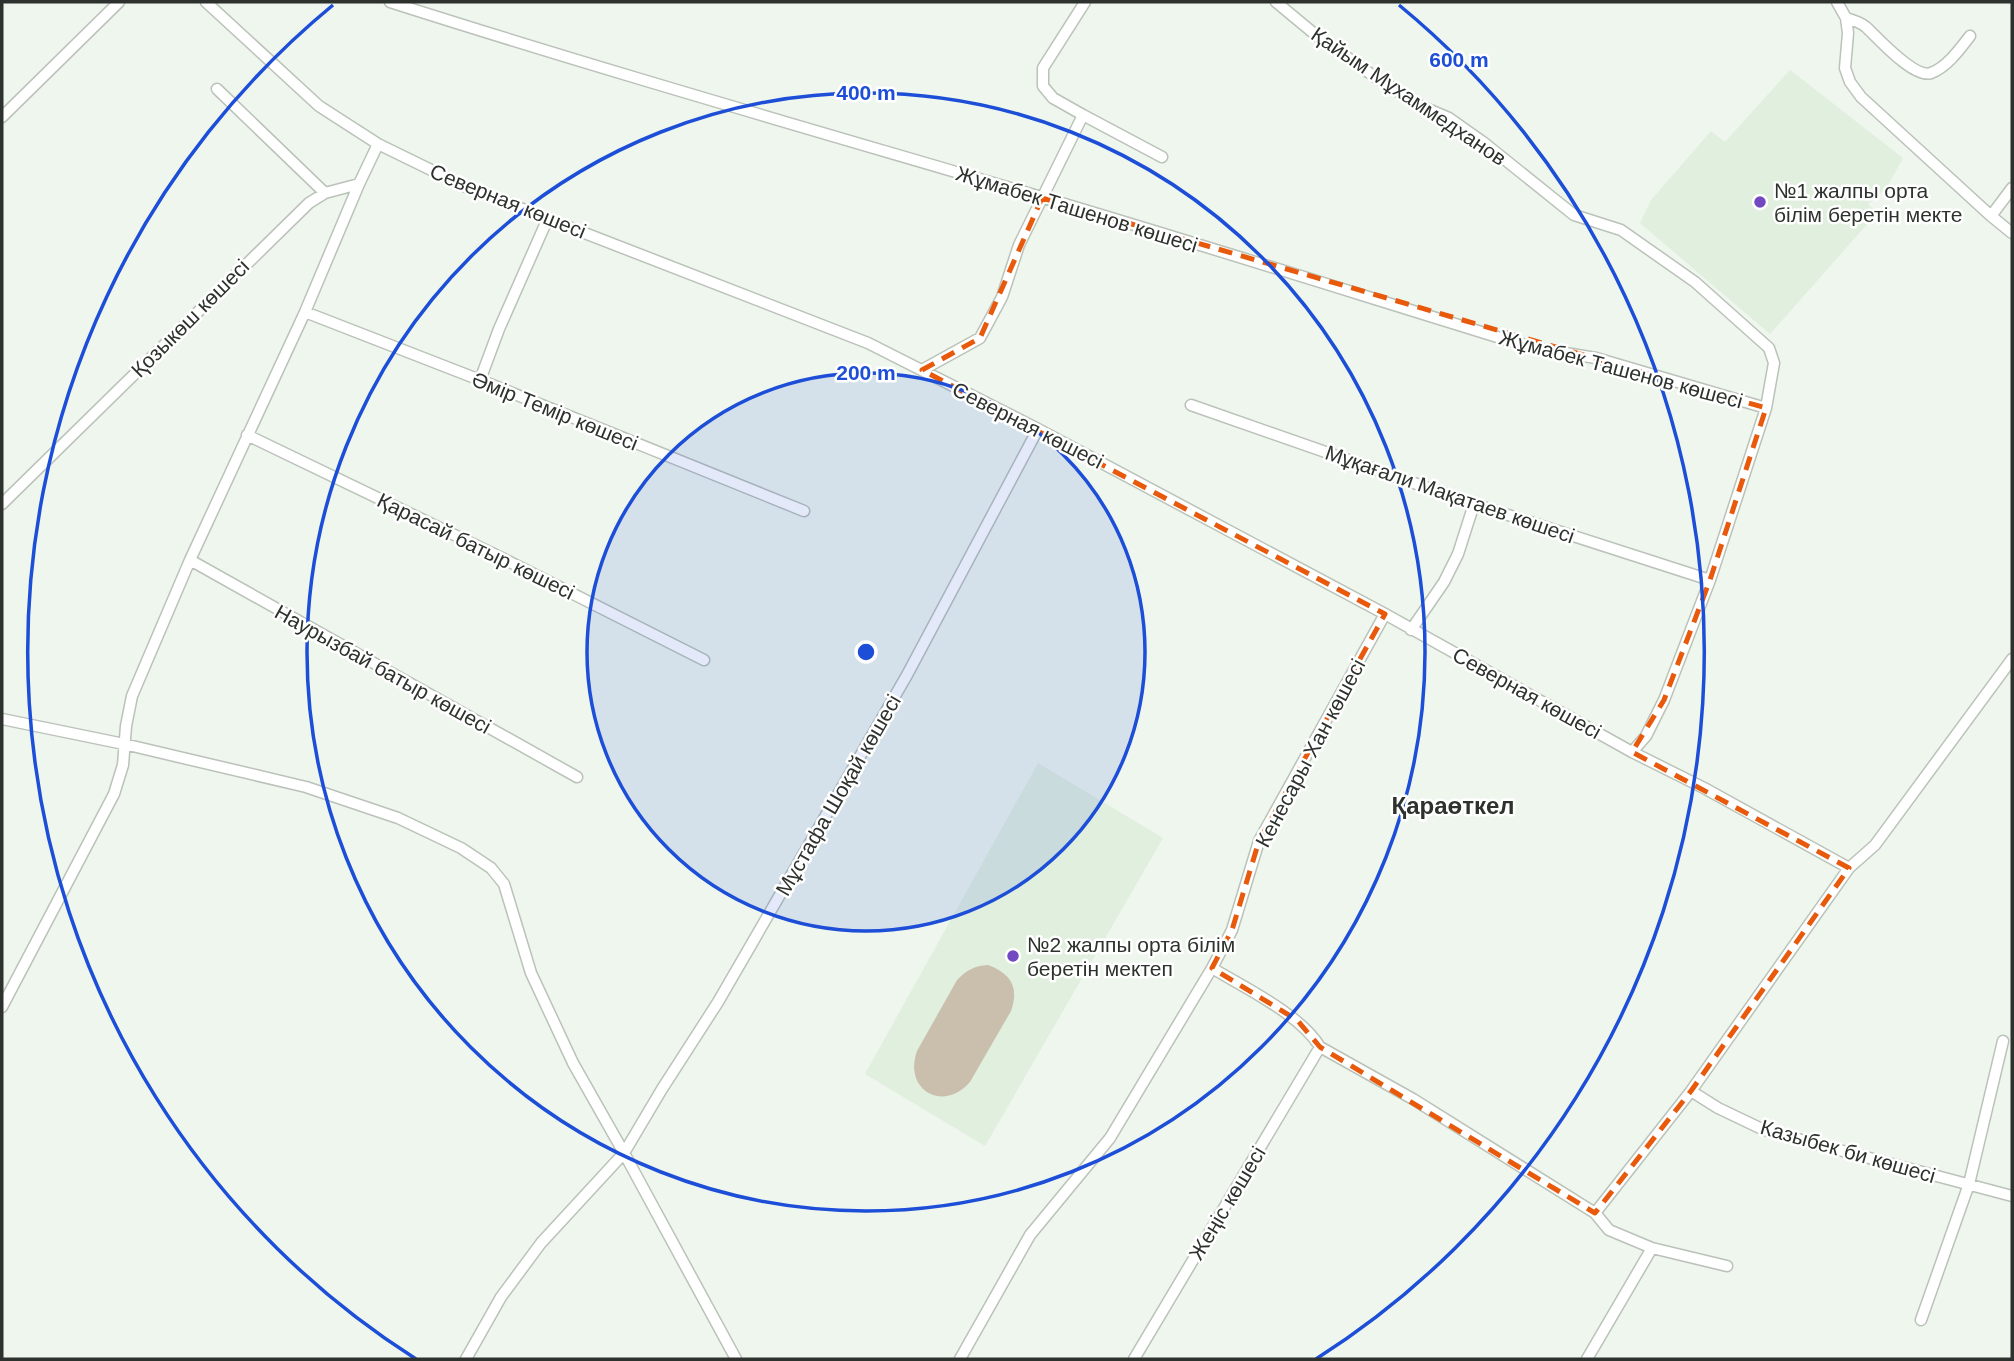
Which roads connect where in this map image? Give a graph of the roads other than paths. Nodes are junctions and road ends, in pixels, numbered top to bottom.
1 (120, 2) edge
2 (206, 2) edge
3 (390, 2) edge
4 (1085, 2) edge
5 (1276, 2) edge
6 (1837, 2) edge
7 (1846, 18) junction
8 (1970, 36) dead end
9 (217, 89) dead end
10 (1083, 115) junction
11 (2, 117) edge
12 (378, 144) junction
13 (1162, 157) dead end
14 (359, 184) junction
15 (2012, 188) edge
16 (325, 194) junction
17 (1042, 198) junction
18 (1991, 216) junction
19 (548, 218) junction
20 (2012, 233) edge
21 (305, 312) junction
22 (922, 370) junction
23 (480, 380) junction
24 (1191, 405) dead end
25 (1766, 408) junction
26 (1038, 429) junction
27 (247, 435) junction
28 (2, 504) edge
29 (1474, 504) junction
30 (804, 512) dead end
31 (190, 560) junction
32 (1710, 580) junction
33 (1385, 614) junction
34 (1411, 629) junction
35 (2012, 659) edge
36 (704, 660) dead end
37 (2, 719) edge
38 (124, 744) junction
39 (1632, 752) junction
40 (577, 777) dead end
41 (1849, 868) junction
42 (1212, 968) junction
43 (2, 1007) edge
44 (2003, 1041) dead end
45 (1320, 1046) junction
46 (1691, 1091) junction
47 (624, 1153) junction
48 (1969, 1184) junction
49 (2012, 1196) edge
50 (1595, 1213) junction
51 (1652, 1248) junction
52 (1727, 1266) dead end
53 (1921, 1321) dead end
54 (466, 1359) edge
55 (736, 1359) edge
56 (960, 1359) edge
57 (1134, 1359) edge
58 (1587, 1359) edge

1 - 11 street
2 - 12 street, Северная көшесі
3 - 17 street, Жұмабек Ташенов көшесі
4 - 10 street
5 - 25 street, Қайым Мұхаммедханов
6 - 7 street
7 - 8 street
7 - 18 street
9 - 16 street
10 - 13 street
10 - 17 street
12 - 14 street
12 - 19 street, Северная көшесі
14 - 16 street, Қозыкөш көшесі
14 - 21 street
15 - 18 street
16 - 28 street, Қозыкөш көшесі
17 - 22 street
17 - 25 street, Жұмабек Ташенов көшесі
18 - 20 street
19 - 22 street, Северная көшесі
19 - 23 street
21 - 23 street, Әмір Темір көшесі
21 - 27 street
22 - 26 street, Северная көшесі
23 - 30 street, Әмір Темір көшесі
24 - 29 street, Мұқағали Мақатаев көшесі
25 - 32 street
26 - 33 street, Северная көшесі
26 - 47 street, Мұстафа Шоқай көшесі
27 - 31 street
27 - 36 street, Қарасай батыр көшесі
29 - 32 street, Мұқағали Мақатаев көшесі
29 - 34 street
31 - 38 street
31 - 40 street, Наурызбай батыр көшесі
32 - 39 street
33 - 34 street, Северная көшесі
33 - 42 street, Кенесары Хан көшесі
34 - 39 street, Северная көшесі
35 - 41 street
37 - 38 street
38 - 43 street
38 - 47 street
39 - 41 street, Северная көшесі
41 - 46 street
42 - 45 street
42 - 56 street, Кенесары Хан көшесі
44 - 48 street
45 - 50 street
45 - 57 street, Жеңіс көшесі
46 - 48 street, Казыбек би көшесі
46 - 50 street
47 - 54 street, Мұстафа Шоқай көшесі
47 - 55 street
48 - 49 street, Казыбек би көшесі
48 - 53 street
50 - 51 street
51 - 52 street
51 - 58 street

